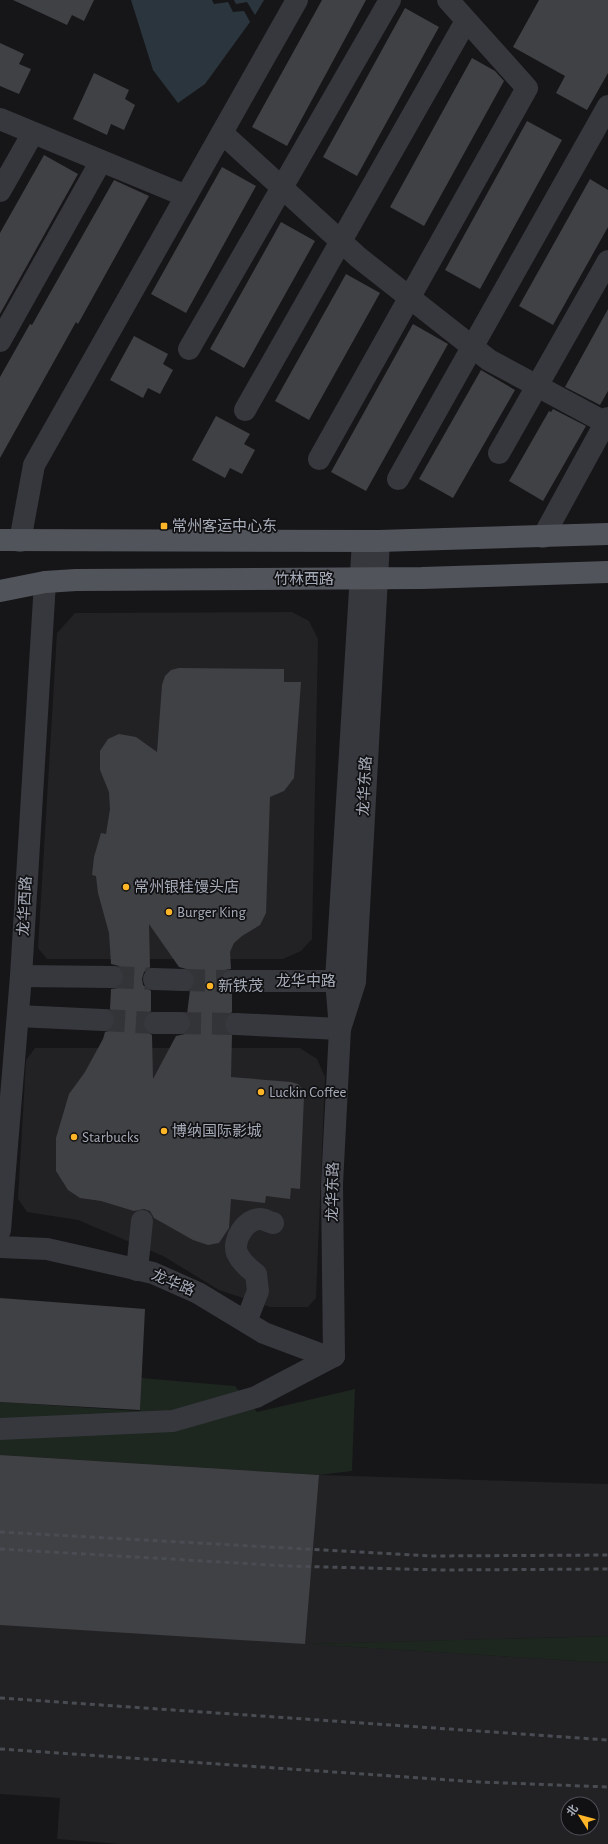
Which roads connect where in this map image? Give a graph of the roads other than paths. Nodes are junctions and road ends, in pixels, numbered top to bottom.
1 (297, 0) edge
2 (390, 0) edge
3 (448, 0) edge
4 (466, 21) junction
5 (608, 106) edge
6 (0, 119) edge
7 (33, 133) junction
8 (222, 133) junction
9 (101, 161) junction
10 (282, 188) junction
11 (0, 191) edge
12 (186, 196) junction
13 (341, 241) junction
14 (608, 261) edge
15 (410, 298) junction
16 (0, 341) edge
17 (472, 346) junction
18 (189, 349) dead end
19 (537, 386) junction
20 (245, 410) dead end
21 (607, 422) edge
22 (499, 453) dead end
23 (320, 459) dead end
24 (398, 479) dead end
25 (608, 534) edge
26 (543, 537) junction
27 (10, 541) edge
28 (371, 541) junction
29 (608, 572) edge
30 (369, 578) junction
31 (45, 582) junction
32 (0, 591) edge
33 (21, 976) junction
34 (112, 977) tunnel mouth
35 (154, 979) tunnel mouth
36 (183, 980) tunnel mouth
37 (232, 980) tunnel mouth
38 (345, 981) junction
39 (18, 1016) junction
40 (103, 1020) tunnel mouth
41 (155, 1023) tunnel mouth
42 (179, 1023) tunnel mouth
43 (236, 1024) tunnel mouth
44 (340, 1029) junction
45 (142, 1221) dead end
46 (273, 1223) dead end
47 (0, 1230) edge
48 (0, 1247) edge
49 (137, 1270) junction
50 (246, 1322) junction
51 (334, 1356) junction
52 (0, 1429) edge

1 - 8 street
2 - 10 street
3 - 4 street
4 - 13 street
4 - 15 street
5 - 17 street
6 - 7 street
7 - 9 street
7 - 11 street
8 - 10 street
8 - 12 street
9 - 12 street
9 - 16 street
10 - 13 street
10 - 18 street
12 - 27 street
13 - 15 street
13 - 20 street
14 - 19 street
15 - 17 street
15 - 23 street
17 - 19 street
17 - 24 street
19 - 21 street
19 - 22 street
21 - 26 street
25 - 26 main road
26 - 28 main road
27 - 28 main road
28 - 30 street, 龙华东路
29 - 30 main road, 竹林西路
30 - 31 main road, 竹林西路
30 - 38 street, 龙华东路
31 - 32 main road, 竹林西路
31 - 33 street, 龙华西路
33 - 34 street
33 - 39 street, 龙华西路
35 - 36 street
37 - 38 street, 龙华中路
38 - 44 street, 龙华东路
39 - 40 street
39 - 47 street, 龙华西路
41 - 42 street
43 - 44 street
44 - 51 street, 龙华东路
45 - 49 street
46 - 50 street
48 - 49 street, 龙华路
49 - 50 street, 龙华路
50 - 51 street, 龙华路
51 - 52 street

